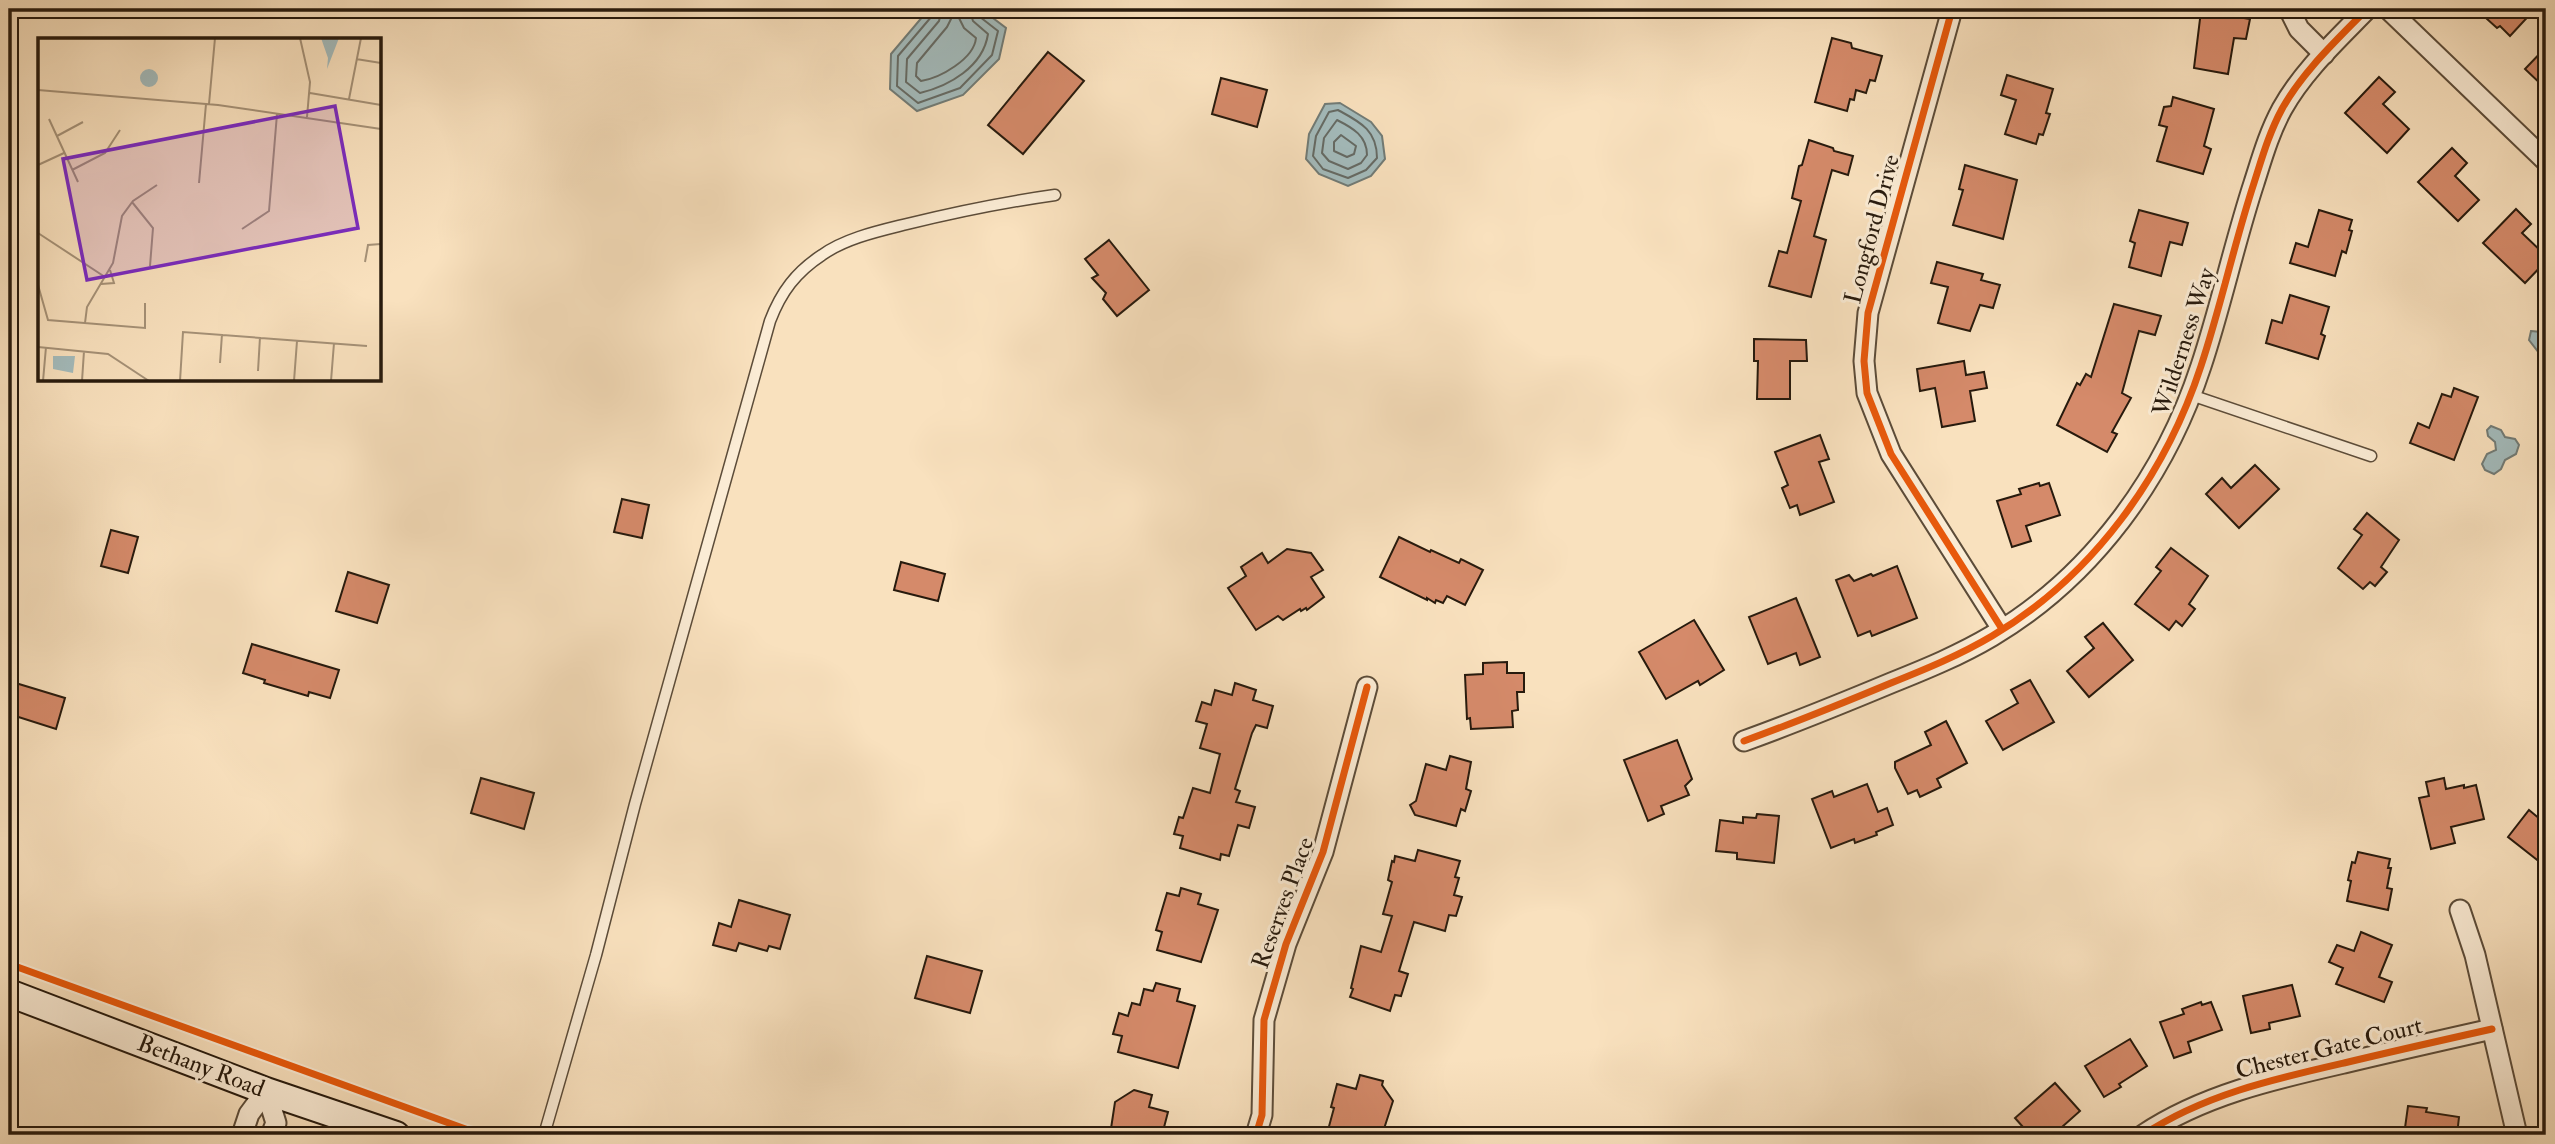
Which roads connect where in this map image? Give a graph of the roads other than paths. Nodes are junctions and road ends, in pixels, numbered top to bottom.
1 (2289, 9) edge
2 (2367, 9) edge
3 (2388, 9) edge
4 (1950, 17) dead end
5 (2324, 54) junction
6 (2546, 162) edge
7 (1055, 195) dead end
8 (2191, 395) junction
9 (2371, 456) dead end
10 (2002, 629) junction
11 (1367, 687) dead end
12 (1744, 741) dead end
13 (2460, 910) dead end
14 (9, 993) edge
15 (2492, 1029) junction
16 (266, 1091) junction
17 (242, 1135) edge
18 (271, 1135) edge
19 (396, 1135) edge
20 (544, 1135) edge
21 (1256, 1135) edge
22 (2143, 1135) edge
23 (2517, 1135) edge

1 - 5 street
2 - 5 street, Wilderness Way
3 - 6 street
4 - 10 street, Longford Drive
5 - 8 street, Wilderness Way
7 - 20 lane
8 - 9 lane
8 - 10 street, Wilderness Way
10 - 12 street, Wilderness Way
11 - 21 street, Reserves Place
13 - 15 street
14 - 16 main road, Bethany Road
15 - 22 street, Chester Gate Court
15 - 23 street
16 - 17 street
16 - 18 street
16 - 19 main road, Bethany Road

